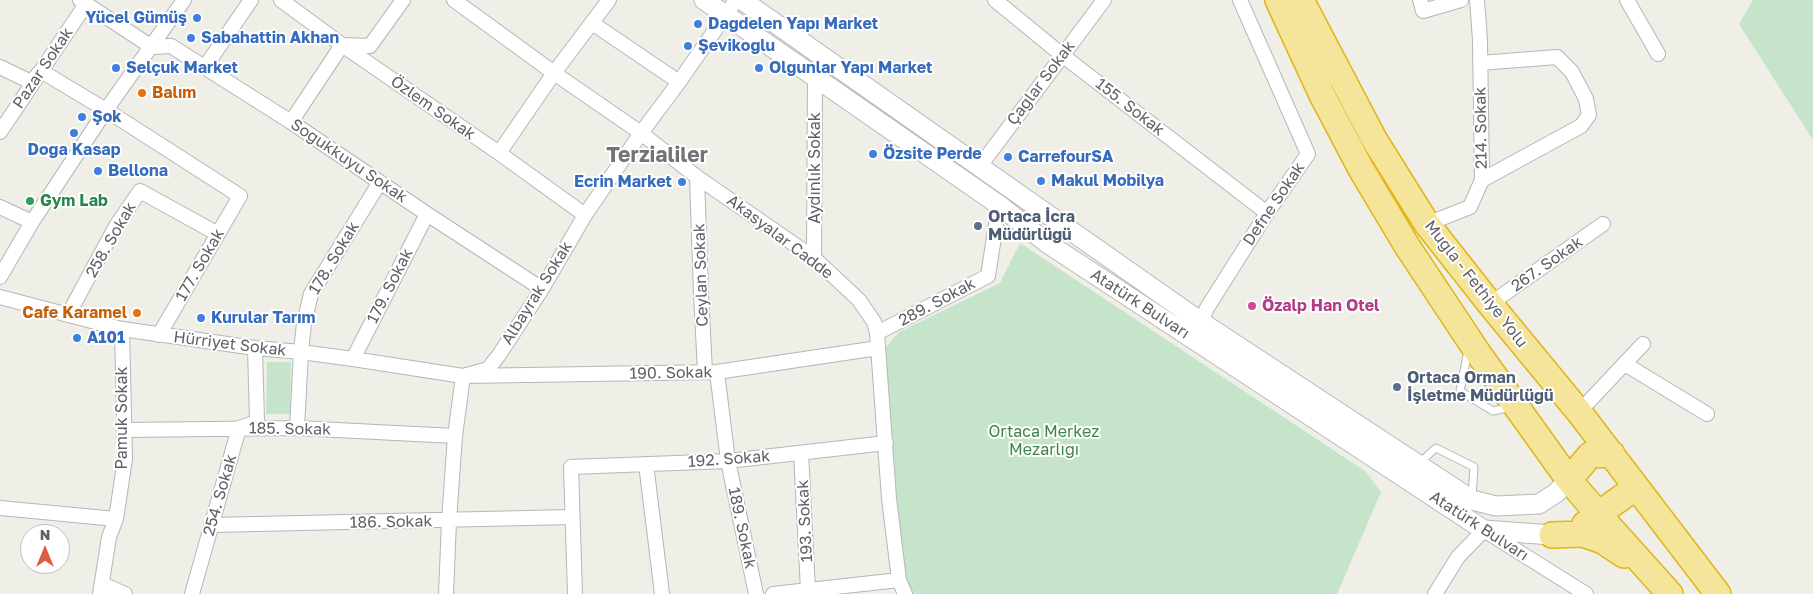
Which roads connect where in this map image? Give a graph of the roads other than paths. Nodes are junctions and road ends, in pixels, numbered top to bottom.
1 (184, 0) edge
2 (251, 0) edge
3 (281, 0) edge
4 (402, 0) edge
5 (609, 0) edge
6 (704, 0) edge
7 (736, 0) edge
8 (742, 0) edge
9 (995, 0) edge
10 (1104, 0) edge
11 (1240, 0) edge
12 (1278, 0) edge
13 (1301, 0) edge
14 (1462, 0) edge
15 (1477, 0) edge
16 (1626, 0) edge
17 (458, 1) edge
18 (83, 2) edge
19 (1421, 6) edge
20 (726, 16) junction
21 (592, 23) junction
22 (342, 45) junction
23 (152, 47) junction
24 (1658, 54) dead end
25 (1062, 55) junction
26 (1480, 63) junction
27 (0, 67) edge
28 (204, 67) junction
29 (41, 71) junction
30 (554, 73) junction
31 (815, 77) junction
32 (680, 82) junction
33 (106, 110) junction
34 (291, 122) junction
35 (2, 124) edge
36 (641, 133) junction
37 (498, 153) junction
38 (980, 166) junction
39 (697, 177) junction
40 (1482, 180) junction
41 (380, 182) junction
42 (999, 205) junction
43 (0, 207) edge
44 (1266, 213) junction
45 (427, 214) junction
46 (585, 216) junction
47 (32, 222) junction
48 (1427, 224) junction
49 (1603, 224) dead end
50 (218, 234) junction
51 (814, 258) junction
52 (0, 277) edge
53 (542, 289) junction
54 (0, 297) edge
55 (1490, 304) junction
56 (68, 315) junction
57 (1201, 322) junction
58 (122, 329) junction
59 (877, 334) junction
60 (159, 335) junction
61 (1470, 341) junction
62 (1643, 344) dead end
63 (255, 348) junction
64 (878, 348) junction
65 (301, 352) junction
66 (353, 359) junction
67 (1625, 364) junction
68 (711, 372) junction
69 (463, 376) junction
70 (1516, 406) junction
71 (1579, 412) junction
72 (1707, 414) dead end
73 (239, 428) junction
74 (297, 428) junction
75 (125, 430) junction
76 (455, 436) junction
77 (886, 443) junction
78 (801, 453) junction
79 (1612, 454) junction
80 (728, 461) junction
81 (646, 464) junction
82 (1418, 464) junction
83 (1569, 480) junction
84 (1636, 487) junction
85 (1472, 500) junction
86 (0, 508) edge
87 (1599, 516) junction
88 (572, 517) junction
89 (116, 519) junction
90 (449, 521) junction
91 (211, 525) junction
92 (1484, 530) junction
93 (1552, 535) junction
94 (1652, 574) junction
95 (899, 580) junction
96 (101, 589) edge
97 (808, 590) junction
98 (125, 594) edge
99 (192, 594) edge
100 (446, 594) edge
101 (575, 594) edge
102 (662, 594) edge
103 (756, 594) edge
104 (773, 594) edge
105 (905, 594) edge
106 (1435, 594) edge
107 (1584, 594) edge
108 (1670, 594) edge
109 (1718, 594) edge

1 - 23 street
2 - 28 street
3 - 22 street, Özlem Sokak
4 - 22 street
5 - 21 street
6 - 20 main road, Atatürk Bulvarı
7 - 20 street, Albayrak Sokak
8 - 38 main road, Atatürk Bulvarı
9 - 25 street, 155. Sokak
10 - 25 street, Çağlar Sokak
11 - 44 street, Defne Sokak
12 - 61 highway, Muğla - Fethiye Yolu
13 - 48 highway, Muğla - Fethiye Yolu
14 - 19 street
15 - 26 street, 214. Sokak
16 - 24 street
17 - 30 street, Akasyalar Cadde
18 - 23 street
18 - 29 street, Pazar Sokak
20 - 31 main road, Atatürk Bulvarı
20 - 32 street, Albayrak Sokak
21 - 30 street
21 - 32 street
22 - 34 street
22 - 37 street, Özlem Sokak
23 - 28 street, Soğukkuyu Sokak
23 - 33 street
25 - 38 street, Çağlar Sokak
25 - 44 street, 155. Sokak
26 - 40 street, 214. Sokak
26 - 40 street
27 - 29 street
28 - 34 street, Soğukkuyu Sokak
29 - 33 street
29 - 35 street, Pazar Sokak
30 - 36 street, Akasyalar Cadde
30 - 37 street
31 - 42 main road, Atatürk Bulvarı
31 - 51 street, Aydınlık Sokak
32 - 36 street, Albayrak Sokak
33 - 47 street
33 - 50 street, 177. Sokak
34 - 41 street, Soğukkuyu Sokak
36 - 39 street, Akasyalar Cadde
36 - 46 street, Albayrak Sokak
37 - 46 street, Özlem Sokak
38 - 57 main road, Atatürk Bulvarı
39 - 51 street, Akasyalar Cadde
39 - 68 street, Ceylan Sokak
40 - 48 street, 214. Sokak
41 - 45 street, Soğukkuyu Sokak
41 - 65 street, 178. Sokak
42 - 59 street, 289. Sokak
42 - 92 main road, Atatürk Bulvarı
43 - 47 street
44 - 57 street, Defne Sokak
45 - 53 street, Soğukkuyu Sokak
45 - 66 street, 179. Sokak
46 - 53 street, Albayrak Sokak
47 - 52 street
48 - 55 highway, Muğla - Fethiye Yolu
49 - 55 street, 267. Sokak
50 - 56 street, 258. Sokak
50 - 60 street, 177. Sokak
51 - 59 street, Akasyalar Cadde
53 - 69 street, Albayrak Sokak
54 - 56 street, Hürriyet Sokak
55 - 71 highway, Muğla - Fethiye Yolu
56 - 58 street, Hürriyet Sokak
57 - 82 main road, Atatürk Bulvarı
58 - 60 street, Hürriyet Sokak
58 - 75 street, Pamuk Sokak
59 - 64 street, Akasyalar Cadde
60 - 63 street, Hürriyet Sokak
61 - 70 highway, Muğla - Fethiye Yolu
61 - 70 lane
62 - 67 street
63 - 65 street, Hürriyet Sokak
63 - 73 street
64 - 68 street, 190. Sokak
64 - 77 street, Akasyalar Cadde
65 - 66 street, Hürriyet Sokak
65 - 74 street, 178. Sokak
66 - 69 street, Hürriyet Sokak
67 - 71 street
67 - 72 street
68 - 69 street, 190. Sokak
68 - 80 street, 189. Sokak
69 - 76 street
70 - 83 highway, Muğla - Fethiye Yolu
71 - 79 highway, Muğla - Fethiye Yolu
73 - 74 street, 185. Sokak
73 - 75 street, 185. Sokak
73 - 91 street, 254. Sokak
74 - 76 street, 185. Sokak
75 - 89 street, Pamuk Sokak
76 - 90 street
77 - 78 street, 192. Sokak
77 - 95 street, Akasyalar Cadde
78 - 80 street, 192. Sokak
78 - 97 street, 193. Sokak
79 - 83 highway
79 - 84 highway, Muğla - Fethiye Yolu
80 - 81 street, 192. Sokak
80 - 103 street, 189. Sokak
81 - 88 street, 192. Sokak
81 - 102 street
82 - 85 main road, Atatürk Bulvarı
82 - 85 lane
83 - 85 main road, Atatürk Bulvarı
83 - 87 highway, Muğla - Fethiye Yolu
84 - 87 highway
84 - 109 highway, Muğla - Fethiye Yolu
86 - 89 street
87 - 93 highway
87 - 94 highway, Muğla - Fethiye Yolu
88 - 90 street, 186. Sokak
88 - 101 street
89 - 96 street, Pamuk Sokak
90 - 91 street, 186. Sokak
90 - 100 street
91 - 99 street, 254. Sokak
92 - 93 main road
92 - 106 street
92 - 107 street, Atatürk Bulvarı
93 - 94 highway
94 - 108 highway, Muğla - Fethiye Yolu
95 - 97 street
95 - 105 street, Akasyalar Cadde
96 - 98 street
97 - 104 street

